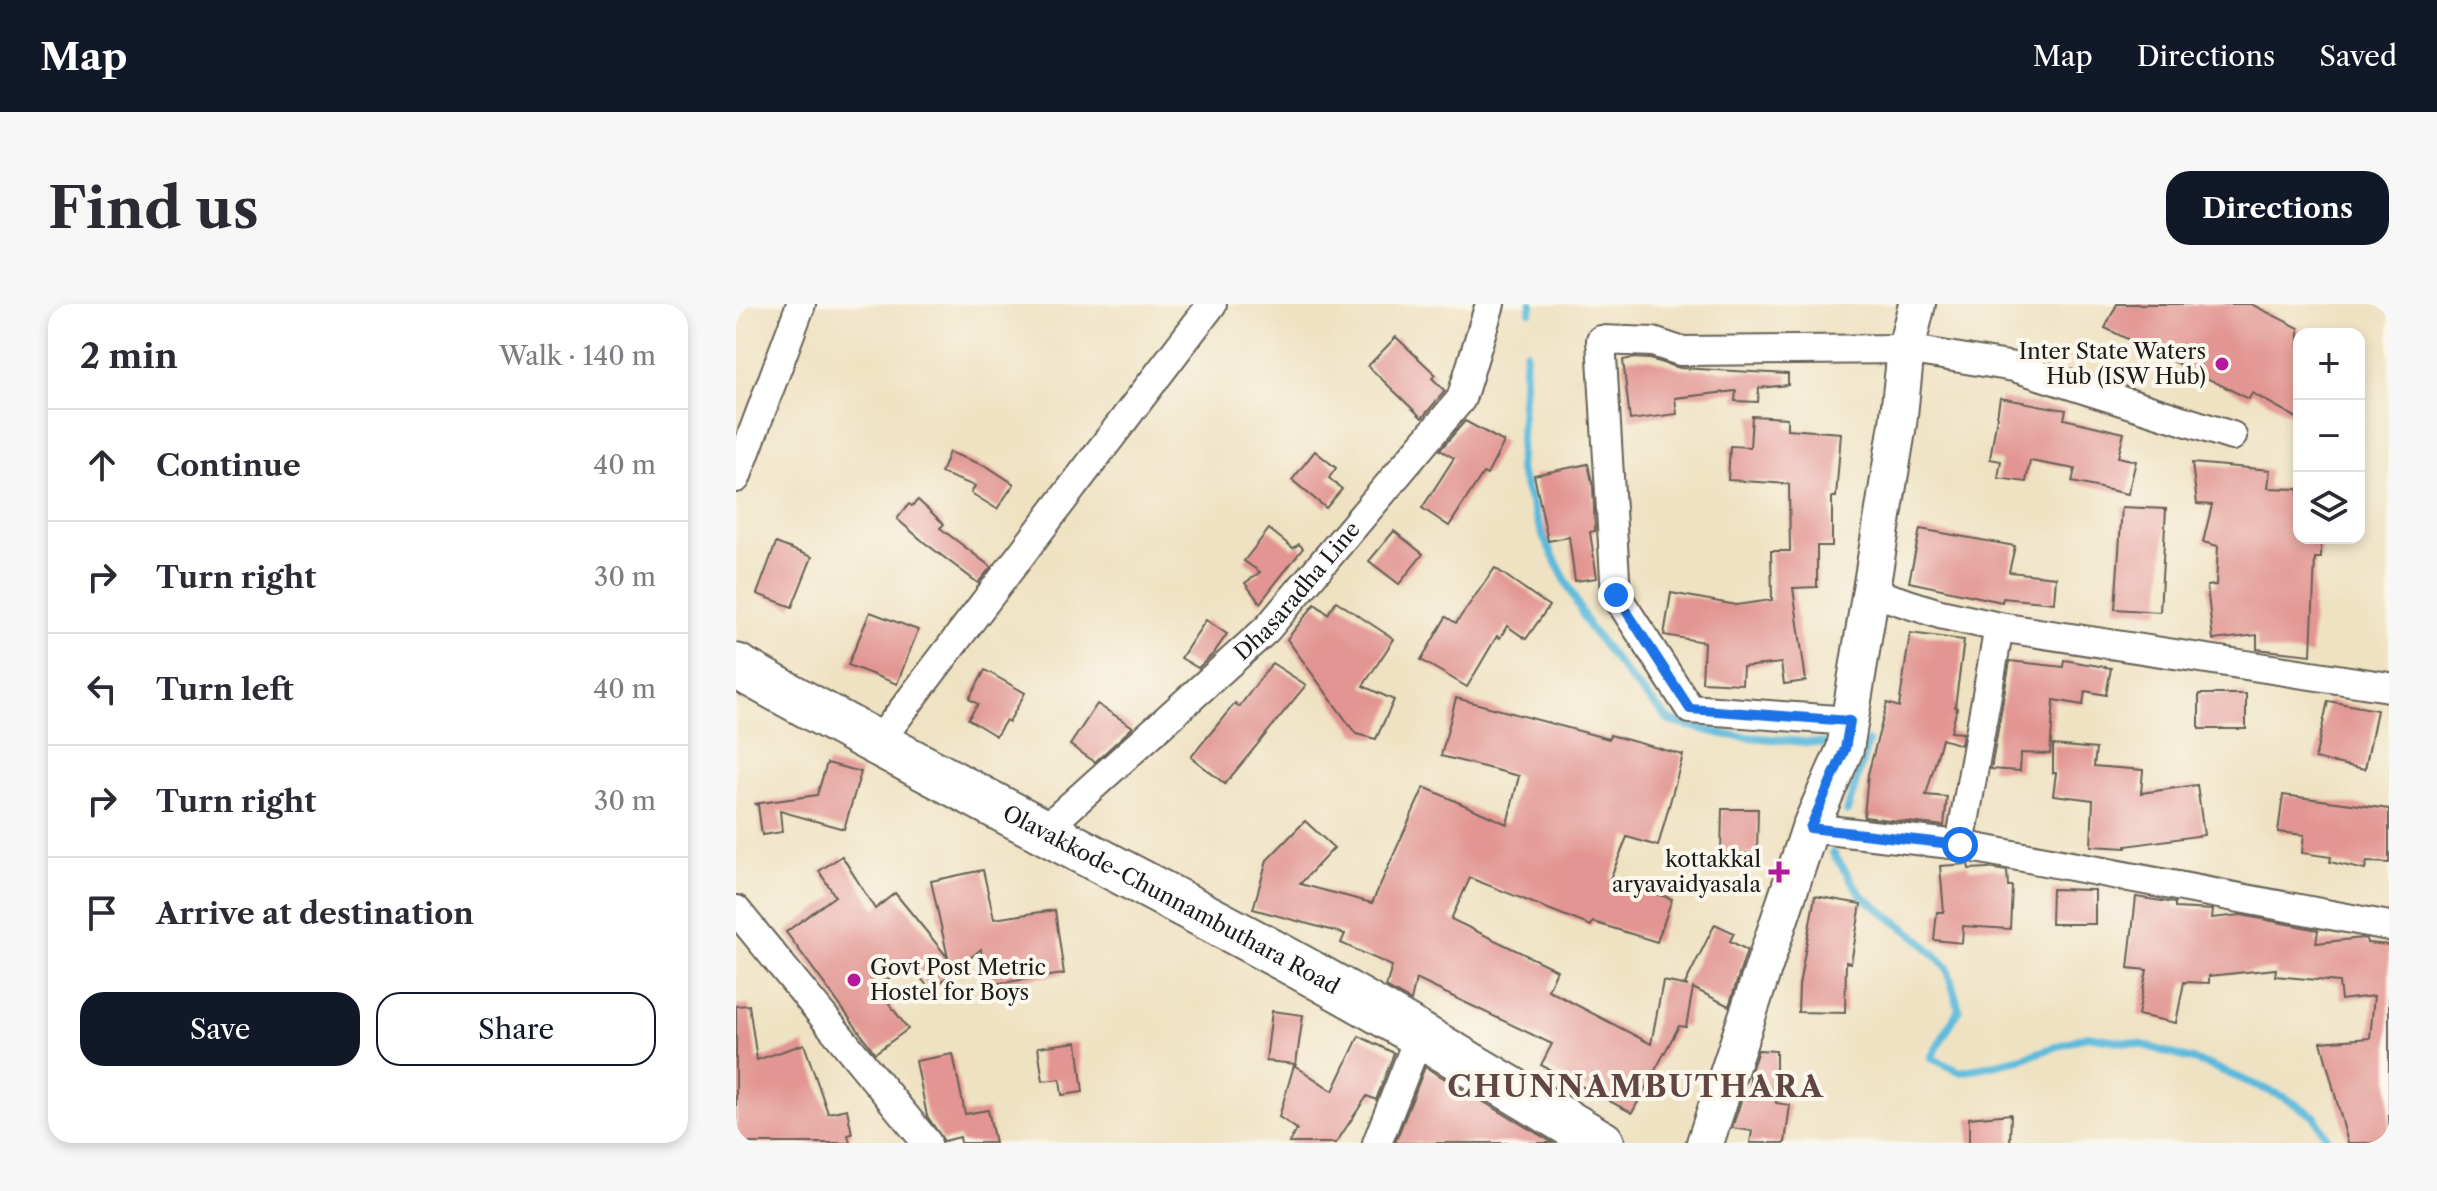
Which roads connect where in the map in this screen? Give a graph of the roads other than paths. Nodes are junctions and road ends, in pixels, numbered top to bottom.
1 (801, 304) edge
2 (1212, 304) edge
3 (1490, 304) edge
4 (1917, 304) edge
5 (1906, 349) junction
6 (2232, 436) dead end
7 (736, 478) edge
8 (1871, 592) junction
9 (1999, 627) junction
10 (736, 666) edge
11 (2389, 687) edge
12 (1850, 721) junction
13 (876, 745) junction
14 (1810, 828) junction
15 (1043, 831) junction
16 (1960, 845) junction
17 (736, 910) edge
18 (2389, 926) edge
19 (749, 947) edge
20 (1420, 1034) junction
21 (927, 1143) edge
22 (1377, 1143) edge
23 (1602, 1143) edge
24 (1705, 1143) edge

1 - 7 street
2 - 13 street
3 - 15 street, Dhasaradha Line
4 - 5 street
5 - 6 street
5 - 8 street
5 - 12 street
8 - 9 street
8 - 12 street
9 - 11 street
9 - 16 street
10 - 13 main road, Olavakkode-Chunnambuthara Road
12 - 14 street
13 - 15 main road, Olavakkode-Chunnambuthara Road
14 - 16 street
14 - 24 street
15 - 20 main road, Olavakkode-Chunnambuthara Road
16 - 18 street
17 - 19 street
19 - 21 street
20 - 22 street
20 - 23 main road, Olavakkode-Chunnambuthara Road

